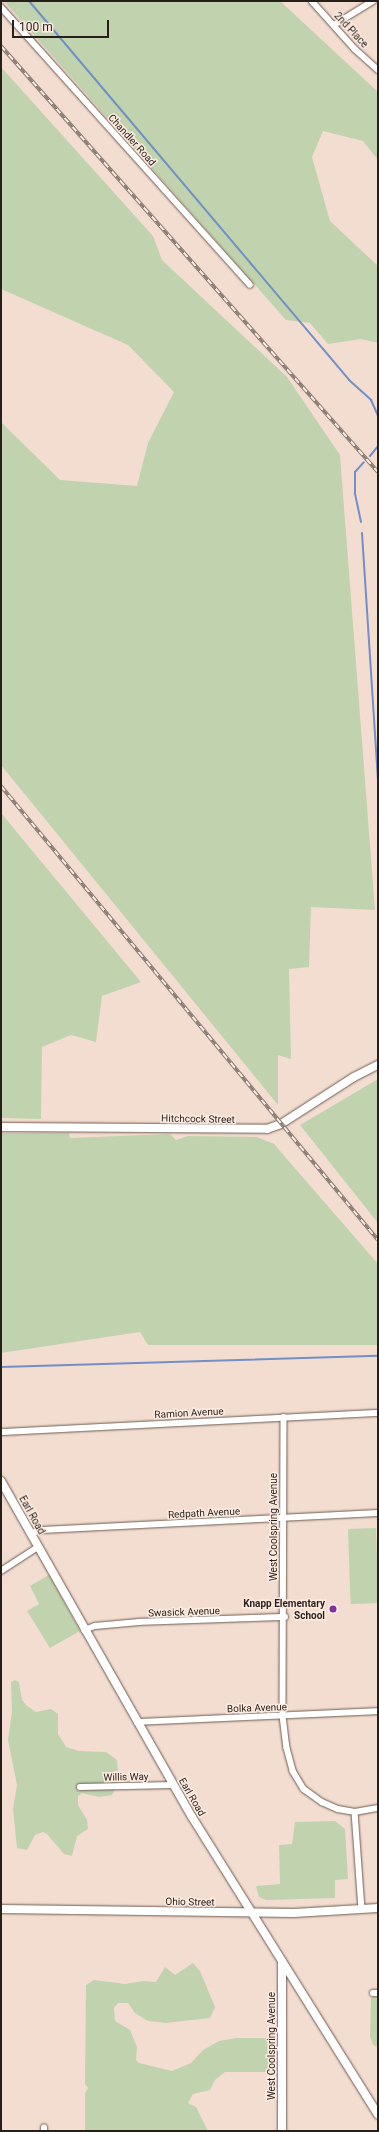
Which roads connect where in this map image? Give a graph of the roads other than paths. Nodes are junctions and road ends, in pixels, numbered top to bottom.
1 (312, 1) edge
2 (373, 1) edge
3 (1, 7) edge
4 (334, 26) junction
5 (378, 70) edge
6 (250, 284) dead end
7 (378, 1065) edge
8 (1, 1127) edge
9 (378, 1413) edge
10 (284, 1417) junction
11 (1, 1432) edge
12 (1, 1481) edge
13 (378, 1513) edge
14 (284, 1517) junction
15 (32, 1533) junction
16 (38, 1547) junction
17 (1, 1570) edge
18 (284, 1617) junction
19 (84, 1630) junction
20 (378, 1711) edge
21 (283, 1716) junction
22 (136, 1722) junction
23 (173, 1785) junction
24 (80, 1787) dead end
25 (378, 1808) edge
26 (355, 1812) junction
27 (378, 1908) edge
28 (1, 1909) edge
29 (362, 1909) junction
30 (251, 1913) junction
31 (282, 1962) junction
32 (378, 2115) edge
33 (282, 2131) edge

1 - 4 street, 2nd Place
2 - 4 street
3 - 6 street, Chandler Road
4 - 5 street, 2nd Place
7 - 8 street, Hitchcock Street
9 - 10 street, Ramion Avenue
10 - 11 street, Ramion Avenue
10 - 14 street, West Coolspring Avenue
12 - 15 street, Earl Road
13 - 14 street, Redpath Avenue
14 - 15 street, Redpath Avenue
14 - 18 street, West Coolspring Avenue
15 - 16 street, Earl Road
16 - 17 street
16 - 19 street, Earl Road
18 - 19 street, Swasick Avenue
18 - 21 street, West Coolspring Avenue
19 - 22 street, Earl Road
20 - 21 street, Bolka Avenue
21 - 22 street, Bolka Avenue
21 - 26 street, West Coolspring Avenue
22 - 23 street, Earl Road
23 - 24 street, Willis Way
23 - 30 street, Earl Road
25 - 26 street
26 - 29 street
27 - 29 street, Ohio Street
28 - 30 street, Ohio Street
29 - 30 street, Ohio Street
30 - 31 street, Earl Road
31 - 32 street, Earl Road
31 - 33 street, West Coolspring Avenue

